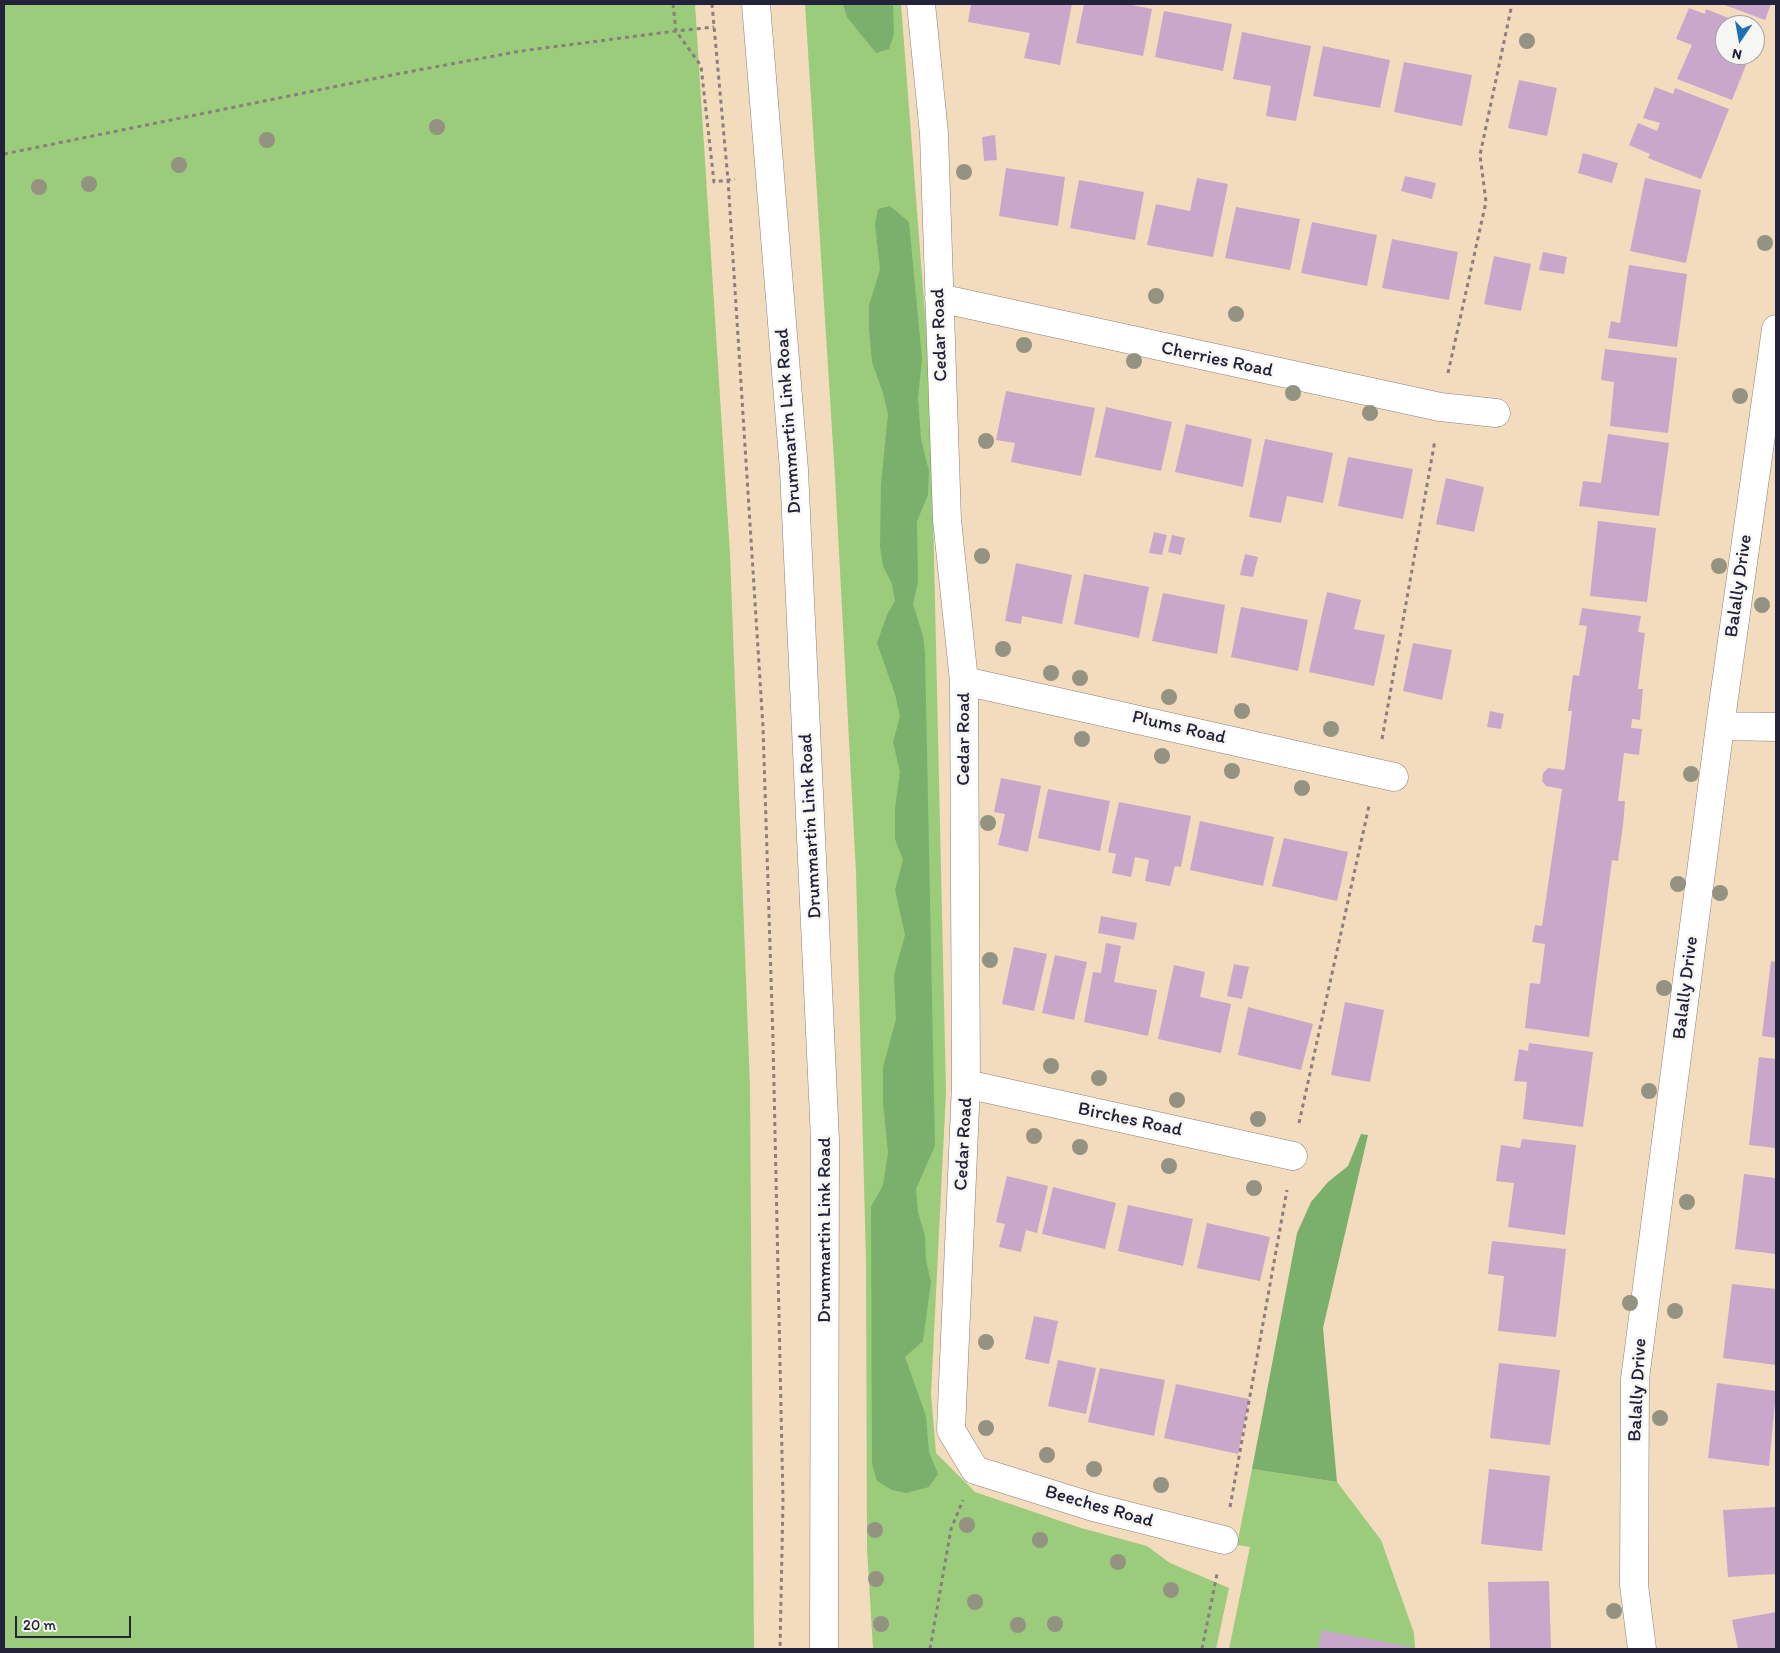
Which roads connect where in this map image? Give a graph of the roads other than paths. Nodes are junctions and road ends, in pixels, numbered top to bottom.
1 (756, 4) edge
2 (921, 4) edge
3 (939, 298) junction
4 (1776, 329) edge
5 (1496, 413) dead end
6 (964, 681) junction
7 (1720, 726) junction
8 (1776, 727) edge
9 (1394, 777) dead end
10 (966, 1084) junction
11 (1293, 1156) dead end
12 (975, 1470) joint
13 (1224, 1540) road end
14 (824, 1649) edge
15 (1642, 1649) edge

1 - 14 street, Drummartin Link Road
2 - 3 street, Cedar Road
3 - 5 street, Cherries Road
3 - 6 street, Cedar Road
4 - 7 street, Balally Drive
6 - 9 street, Plums Road
6 - 10 street, Cedar Road
7 - 8 street
7 - 15 street, Balally Drive
10 - 11 street, Birches Road
10 - 12 street, Cedar Road
12 - 13 street, Beeches Road

